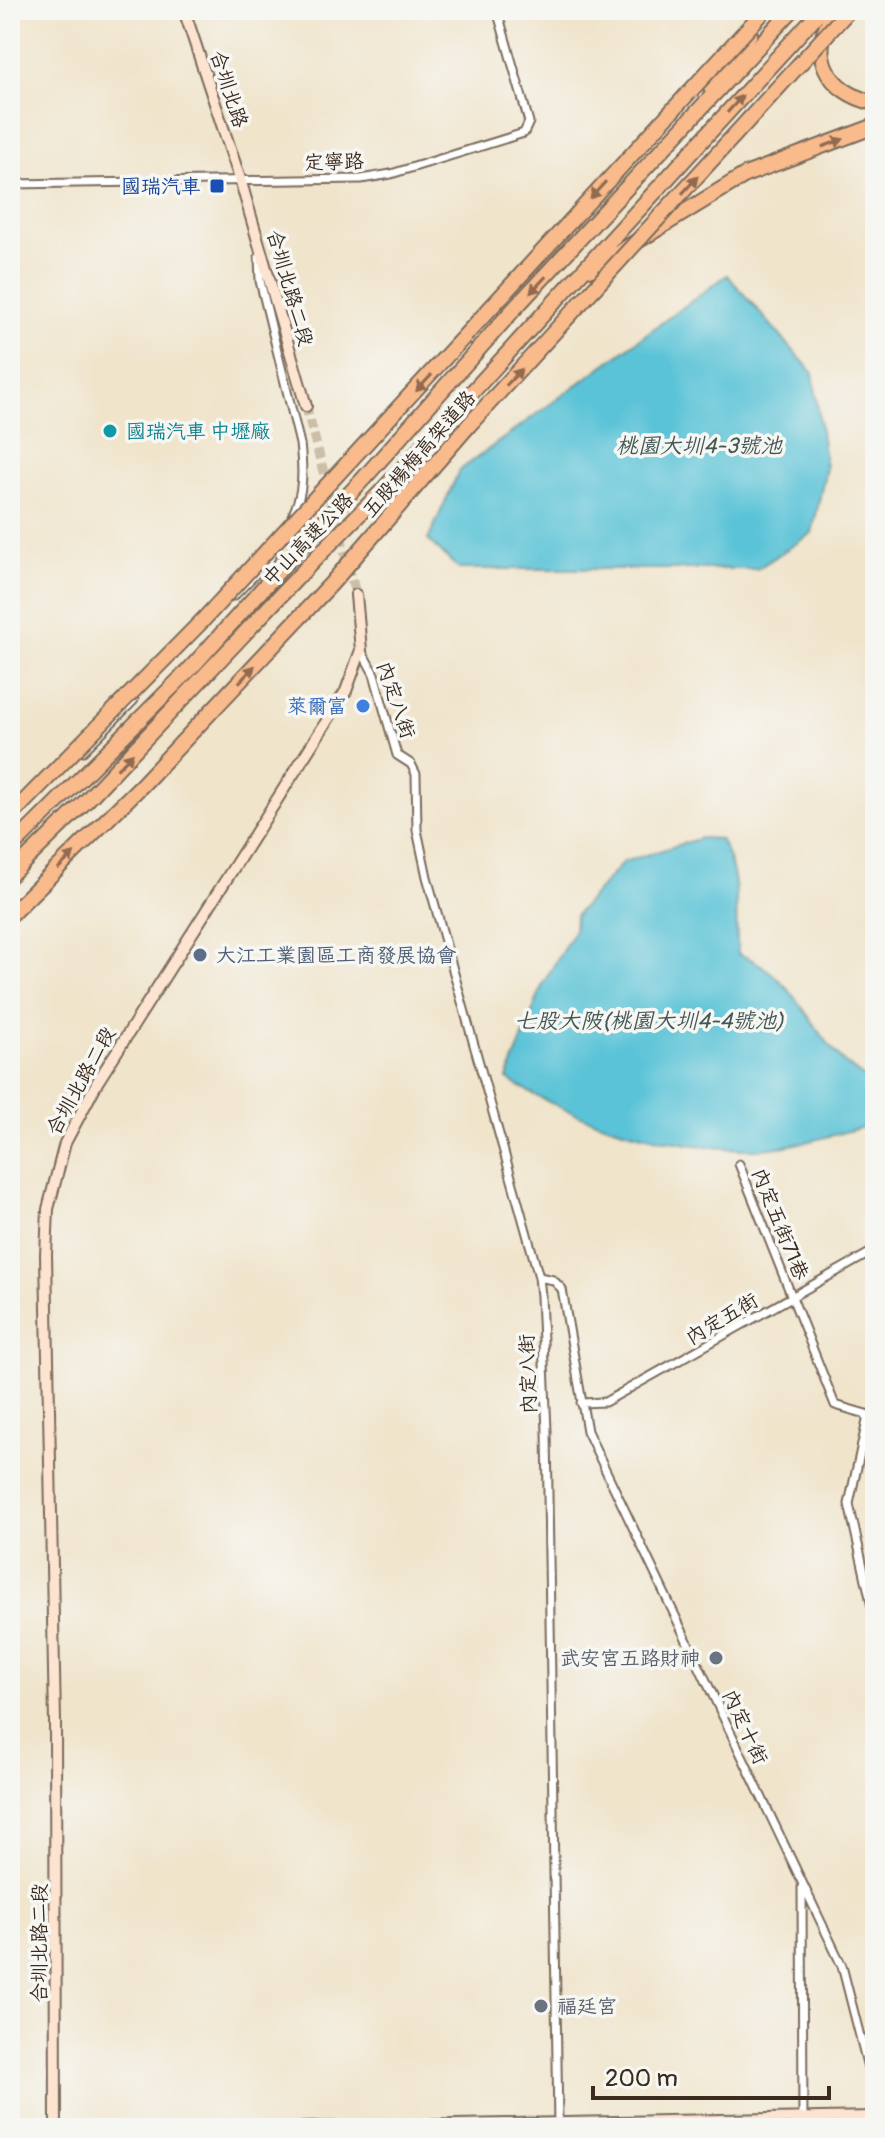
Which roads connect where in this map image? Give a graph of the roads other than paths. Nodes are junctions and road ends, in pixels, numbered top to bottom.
1 (184, 10) edge
2 (497, 10) edge
3 (766, 10) edge
4 (792, 10) edge
5 (821, 10) edge
6 (836, 10) edge
7 (849, 10) edge
8 (875, 103) edge
9 (875, 126) edge
10 (668, 147) junction
11 (240, 179) junction
12 (10, 184) edge
13 (259, 244) junction
14 (569, 286) junction
15 (280, 316) junction
16 (275, 340) junction
17 (306, 406) tunnel mouth
18 (356, 595) tunnel mouth
19 (361, 650) junction
20 (10, 816) edge
21 (10, 822) edge
22 (10, 849) edge
23 (10, 875) edge
24 (10, 915) edge
25 (739, 1164) dead end
26 (875, 1250) edge
27 (539, 1277) junction
28 (792, 1296) junction
29 (581, 1403) junction
30 (875, 1620) edge
31 (802, 1885) junction
32 (875, 2095) edge
33 (875, 2117) edge
34 (803, 2123) edge
35 (558, 2126) edge
36 (56, 2128) edge
37 (303, 2128) edge

1 - 11 street, 合圳北路
2 - 11 street, 定寧路
3 - 10 highway
3 -> 20 highway, 五股楊梅高架道路, bridge
4 - 10 highway, 中山高速公路
14 -> 5 highway, 中山高速公路
6 - 8 highway
24 -> 7 highway, 五股楊梅高架道路, bridge
14 -> 9 highway
10 -> 22 highway, 中山高速公路, bridge
11 - 12 street, 定寧路
11 - 13 street, 合圳北路二段
13 - 15 street, 合圳北路二段
13 - 16 street
23 -> 14 highway, 中山高速公路, bridge
15 - 16 street
15 - 17 street, 合圳北路二段
16 - 21 street
18 - 19 street, 合圳北路二段
19 - 27 street, 內定八街
19 - 36 street, 合圳北路二段
25 - 28 street, 內定五街71巷
26 - 28 street, 內定五街
27 - 29 street, 內定十街
27 - 35 street, 內定八街
28 - 29 street, 內定五街
28 - 30 street, 內定五街71巷
29 - 31 street, 內定十街
31 - 32 street
31 - 34 street, 內定十街
33 - 34 street
34 - 35 street
35 - 37 street

